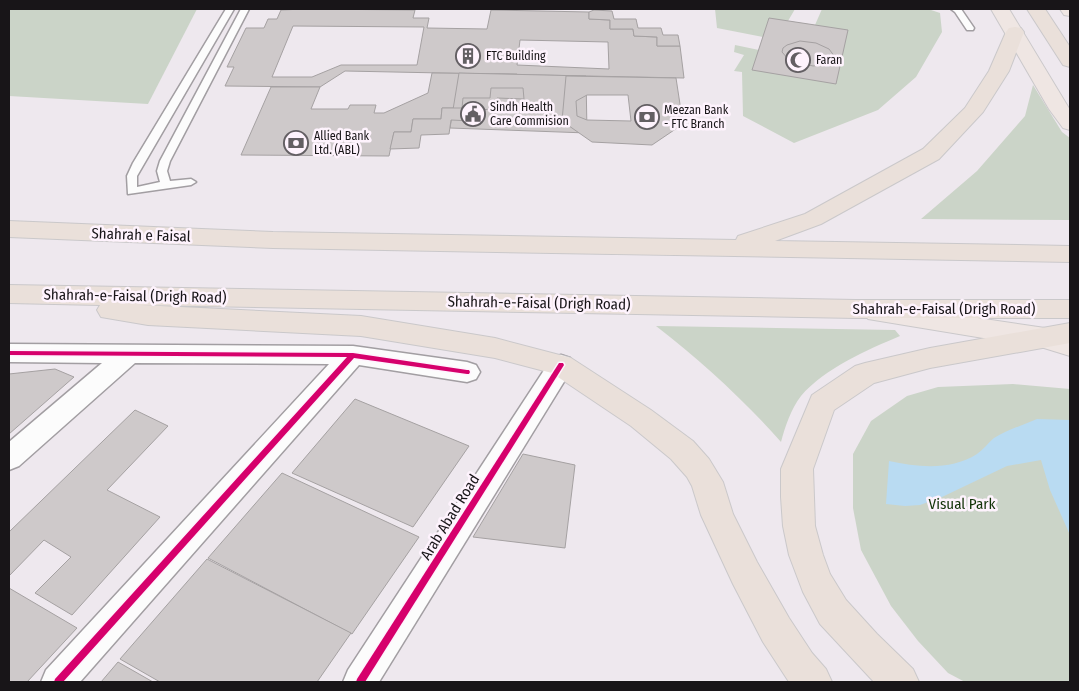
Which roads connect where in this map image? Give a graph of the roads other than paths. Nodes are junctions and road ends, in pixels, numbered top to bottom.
1 (230, 9) edge
2 (245, 9) edge
3 (955, 9) edge
4 (1000, 9) edge
5 (1036, 9) edge
6 (970, 28) dead end
7 (1015, 32) junction
8 (1070, 61) edge
9 (1070, 124) edge
10 (191, 182) dead end
11 (166, 184) junction
12 (9, 229) edge
13 (732, 248) junction
14 (1070, 254) edge
15 (12, 294) edge
16 (856, 309) junction
17 (1070, 309) edge
18 (1062, 339) edge
19 (9, 353) edge
20 (130, 353) junction
21 (353, 356) junction
22 (561, 365) junction
23 (467, 372) dead end
24 (9, 458) edge
25 (58, 682) edge
26 (360, 682) edge
27 (812, 682) edge
28 (900, 682) edge

1 - 11 lane
2 - 11 lane
3 - 6 lane
4 - 7 main road
5 - 8 highway
7 - 9 main road
7 - 13 highway
10 - 11 lane
12 - 13 highway, Shahrah e Faisal
13 - 14 highway
15 - 16 highway, Shahrah-e-Faisal (Drigh Road)
15 - 22 highway
16 - 17 highway, Shahrah-e-Faisal (Drigh Road)
16 - 18 main road
18 - 28 highway
19 - 20 street
20 - 21 street
20 - 24 street
21 - 23 street
21 - 25 street
22 - 26 street, Arab Abad Road
22 - 27 highway

